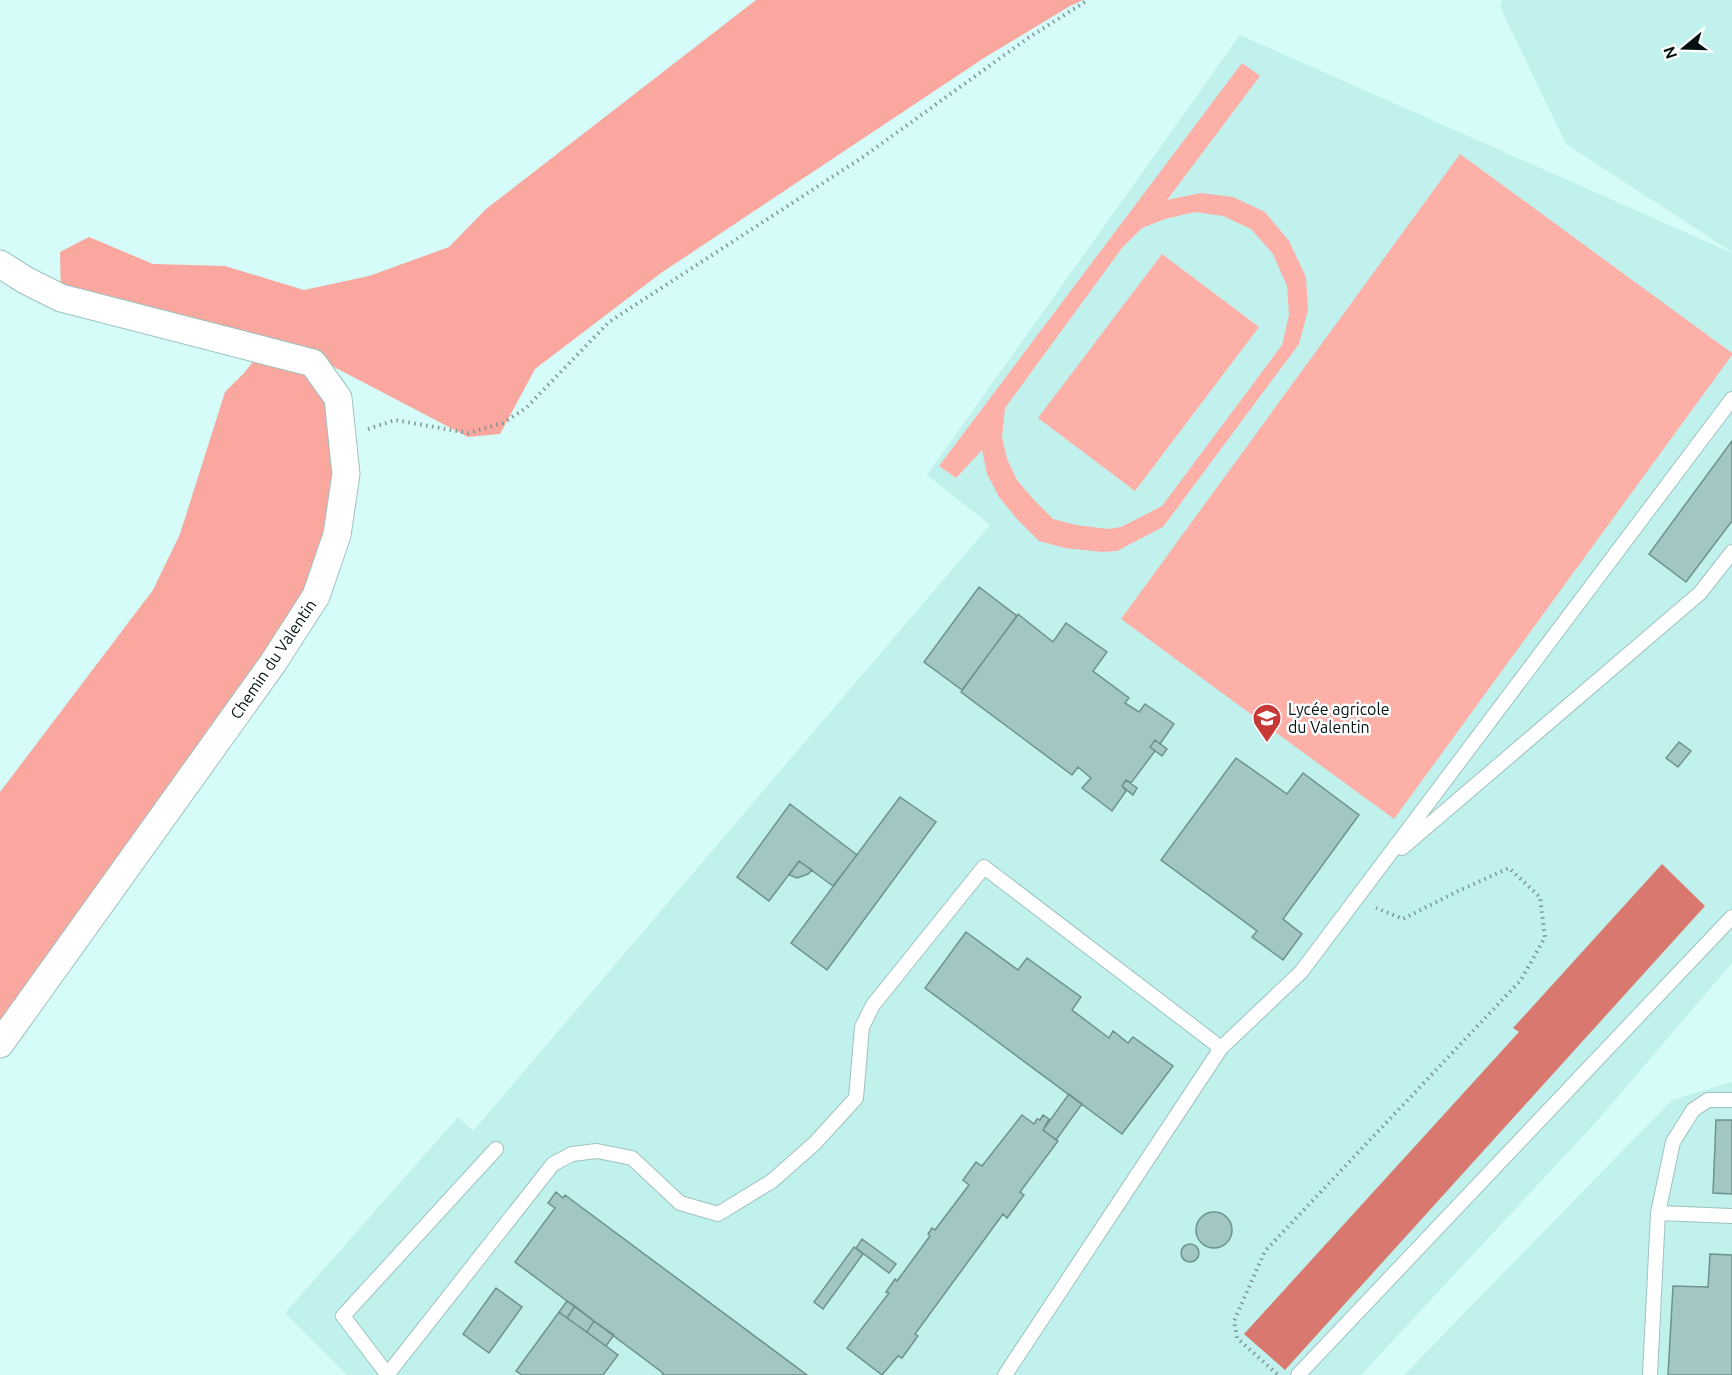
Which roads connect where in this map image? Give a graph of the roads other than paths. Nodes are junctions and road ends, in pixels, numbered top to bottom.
1 (0, 264) edge
2 (1732, 399) edge
3 (1732, 552) edge
4 (1382, 865) junction
5 (1732, 917) edge
6 (0, 1044) edge
7 (1221, 1048) junction
8 (1732, 1100) edge
9 (496, 1149) dead end
10 (1658, 1213) junction
11 (1732, 1216) edge
12 (387, 1375) edge
13 (1005, 1375) edge
14 (1298, 1375) edge
15 (1650, 1375) edge

1 - 6 street, Chemin du Valentin
2 - 4 lane
3 - 4 lane
4 - 7 lane
5 - 14 lane
7 - 12 lane
7 - 13 lane
8 - 10 lane
9 - 12 lane
10 - 11 lane
10 - 15 lane

